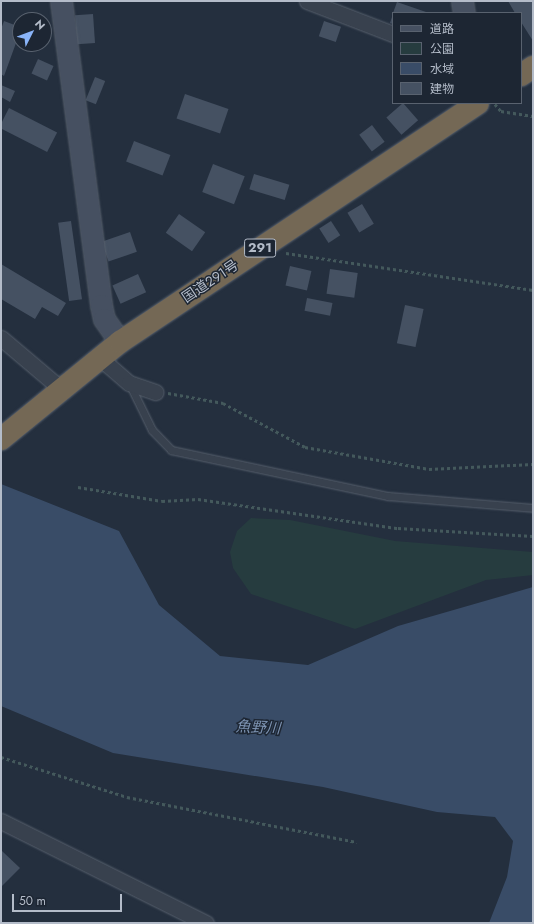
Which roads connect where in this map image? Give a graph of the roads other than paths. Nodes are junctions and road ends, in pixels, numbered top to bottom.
1 (61, 1) edge
2 (307, 1) edge
3 (462, 1) edge
4 (464, 12) edge
5 (392, 34) edge
6 (533, 67) edge
7 (522, 74) edge
8 (476, 104) edge
9 (2, 342) edge
10 (120, 342) junction
11 (100, 358) junction
12 (129, 383) junction
13 (155, 392) road end
14 (54, 394) junction
15 (1, 439) edge
16 (533, 508) edge
17 (1, 821) edge
18 (206, 923) edge

1 - 10 street
2 - 5 street
3 - 4 street
6 - 7 highway
8 - 10 highway, 国道291号 / 291
9 - 14 street
10 - 11 highway, 国道291号 / 291
11 - 12 street
11 - 14 highway, 国道291号 / 291
12 - 13 street
12 - 16 lane
14 - 15 highway, 291
17 - 18 street

